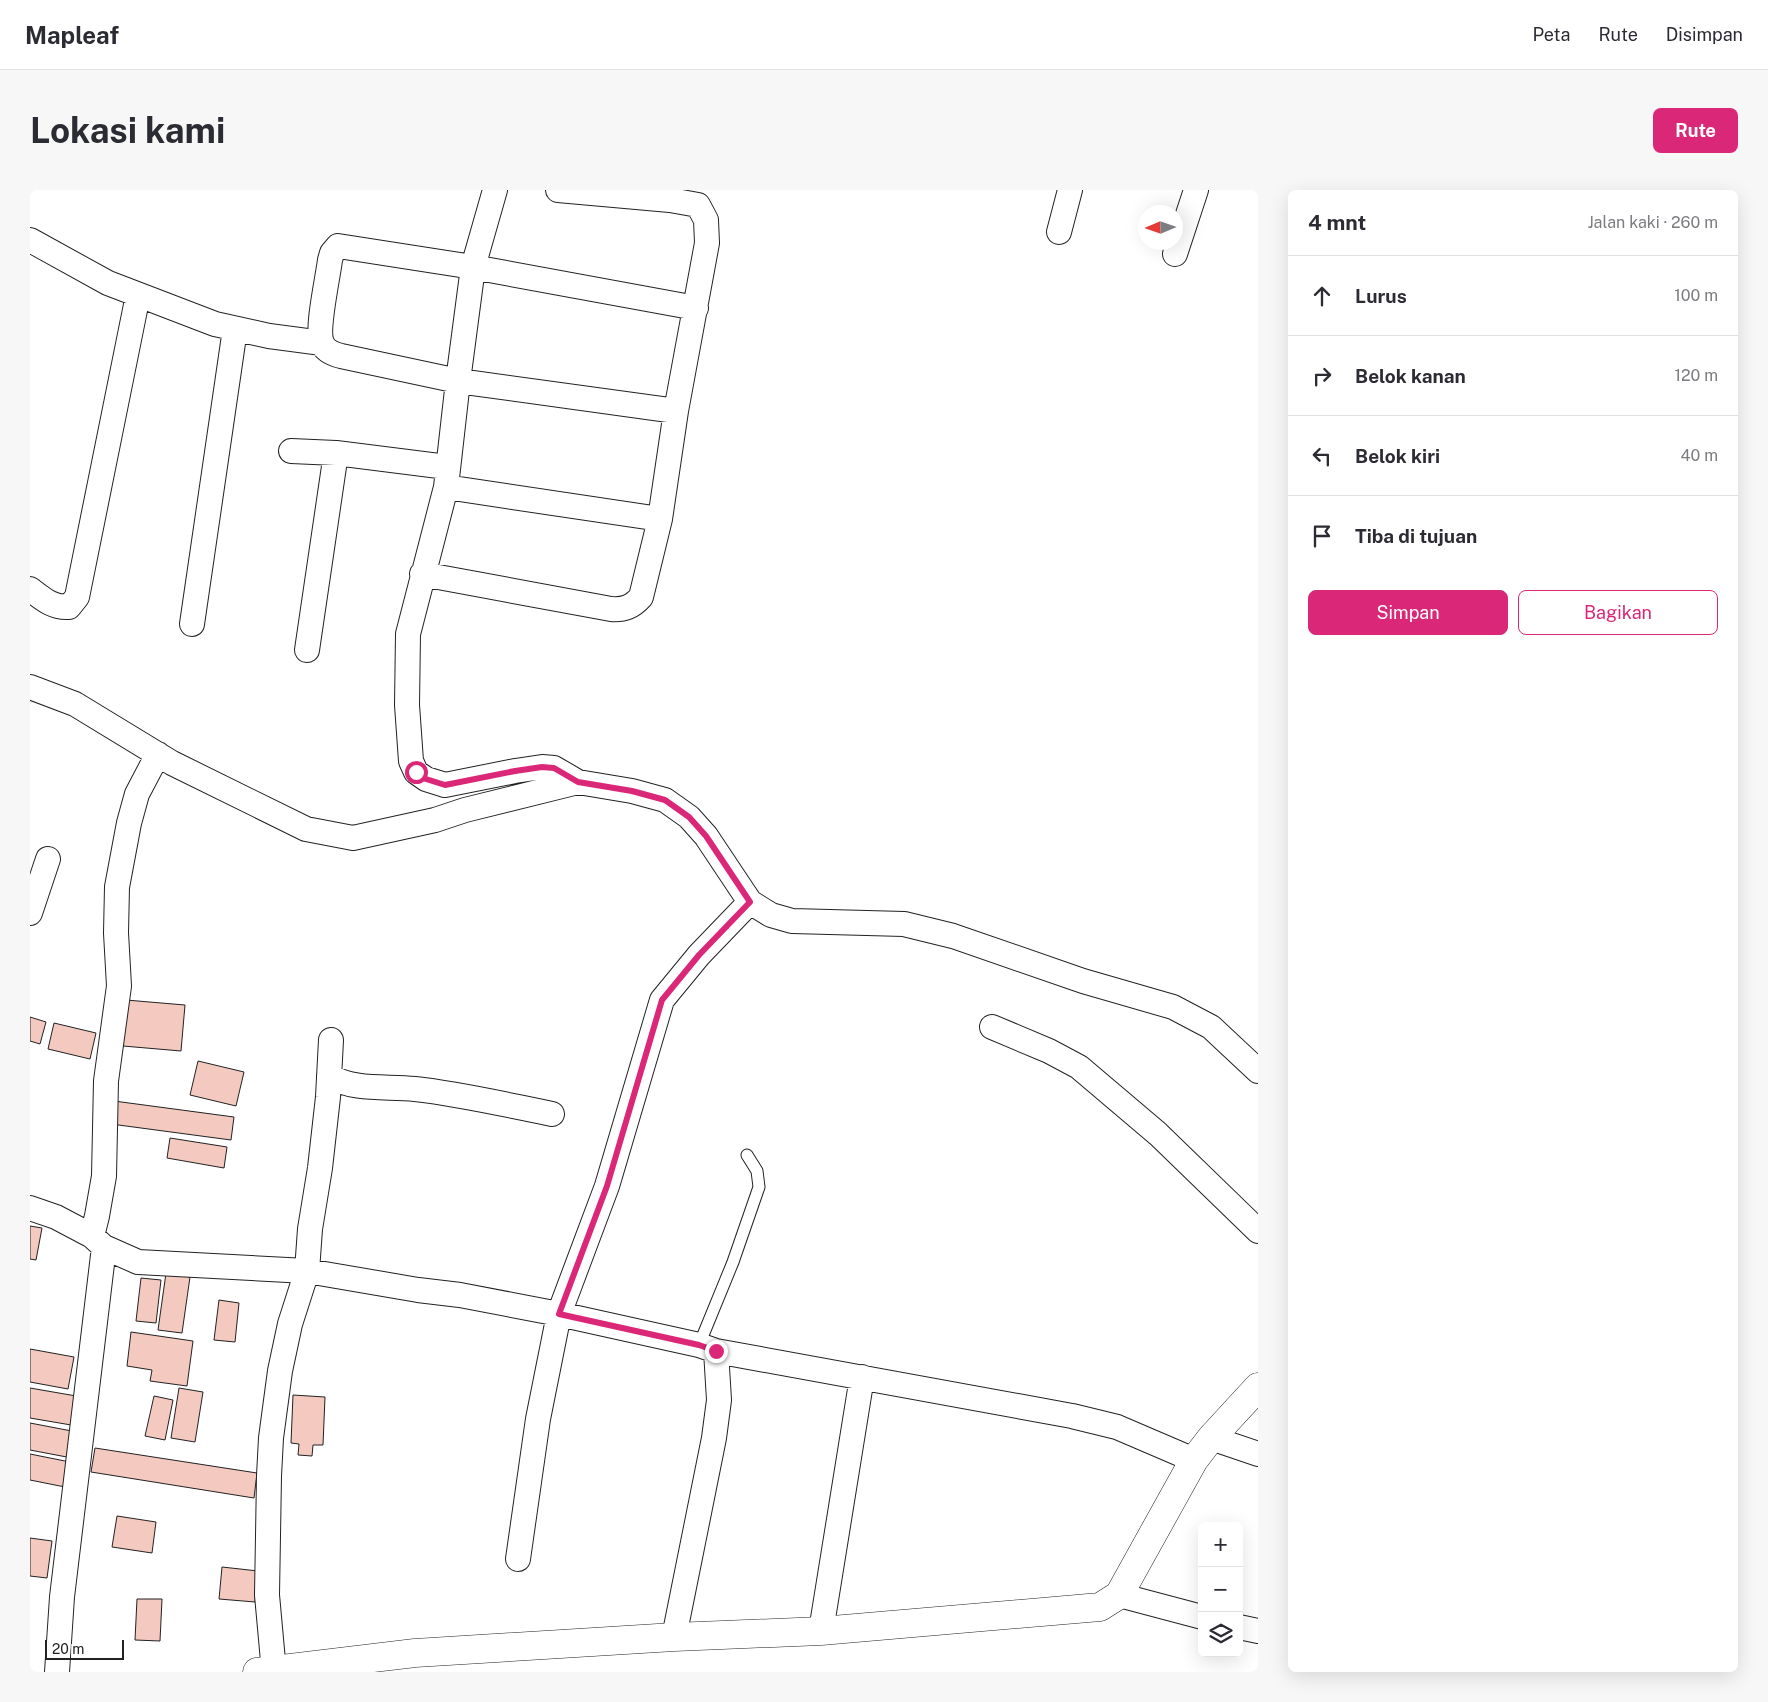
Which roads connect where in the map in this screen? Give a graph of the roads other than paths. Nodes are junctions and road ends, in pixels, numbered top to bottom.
1 (495, 190) edge
2 (558, 190) edge
3 (1070, 190) edge
4 (1196, 190) edge
5 (1059, 232) dead end
6 (30, 240) edge
7 (1175, 254) dead end
8 (473, 267) junction
9 (138, 295) junction
10 (696, 308) junction
11 (236, 329) junction
12 (322, 343) junction
13 (458, 381) junction
14 (676, 411) junction
15 (291, 450) dead end
16 (336, 453) junction
17 (446, 477) junction
18 (660, 519) junction
19 (422, 574) junction
20 (30, 589) edge
21 (192, 624) dead end
22 (307, 650) dead end
23 (33, 698) edge
24 (155, 761) junction
25 (578, 782) junction
26 (48, 859) dead end
27 (743, 910) junction
28 (30, 913) edge
29 (992, 1027) dead end
30 (331, 1040) dead end
31 (1258, 1071) edge
32 (329, 1076) junction
33 (552, 1114) dead end
34 (747, 1155) dead end
35 (30, 1208) edge
36 (1258, 1231) edge
37 (98, 1242) junction
38 (307, 1272) junction
39 (559, 1314) junction
40 (708, 1348) junction
41 (862, 1377) junction
42 (1258, 1387) edge
43 (1211, 1438) junction
44 (1258, 1454) edge
45 (1194, 1460) junction
46 (518, 1558) dead end
47 (1119, 1595) junction
48 (1198, 1616) edge
49 (1243, 1628) edge
50 (820, 1631) junction
51 (1258, 1632) edge
52 (674, 1637) junction
53 (268, 1671) edge
54 (57, 1672) edge

1 - 8 street
2 - 10 street
3 - 5 street
4 - 7 street
6 - 9 street
8 - 10 street
8 - 12 street
8 - 13 street
9 - 11 street
9 - 20 street
10 - 14 street
11 - 12 street
11 - 21 street
12 - 13 street
13 - 14 street
13 - 17 street
14 - 18 street
15 - 16 street
16 - 17 street
16 - 22 street
17 - 18 street
17 - 19 street
18 - 19 street
19 - 25 street
23 - 24 street
24 - 25 street
24 - 37 street
25 - 27 street
26 - 28 street
27 - 31 street
27 - 39 street
29 - 36 street
30 - 32 street
32 - 33 street
32 - 38 street
34 - 40 lane
35 - 37 street
37 - 38 street
37 - 54 street
38 - 39 street
38 - 53 street
39 - 40 street
39 - 46 street
40 - 41 street
40 - 52 street
41 - 45 street
41 - 50 street
42 - 43 street
43 - 44 street
43 - 45 street
45 - 47 street
47 - 48 street
47 - 50 street
49 - 51 street
50 - 52 street
52 - 53 street

